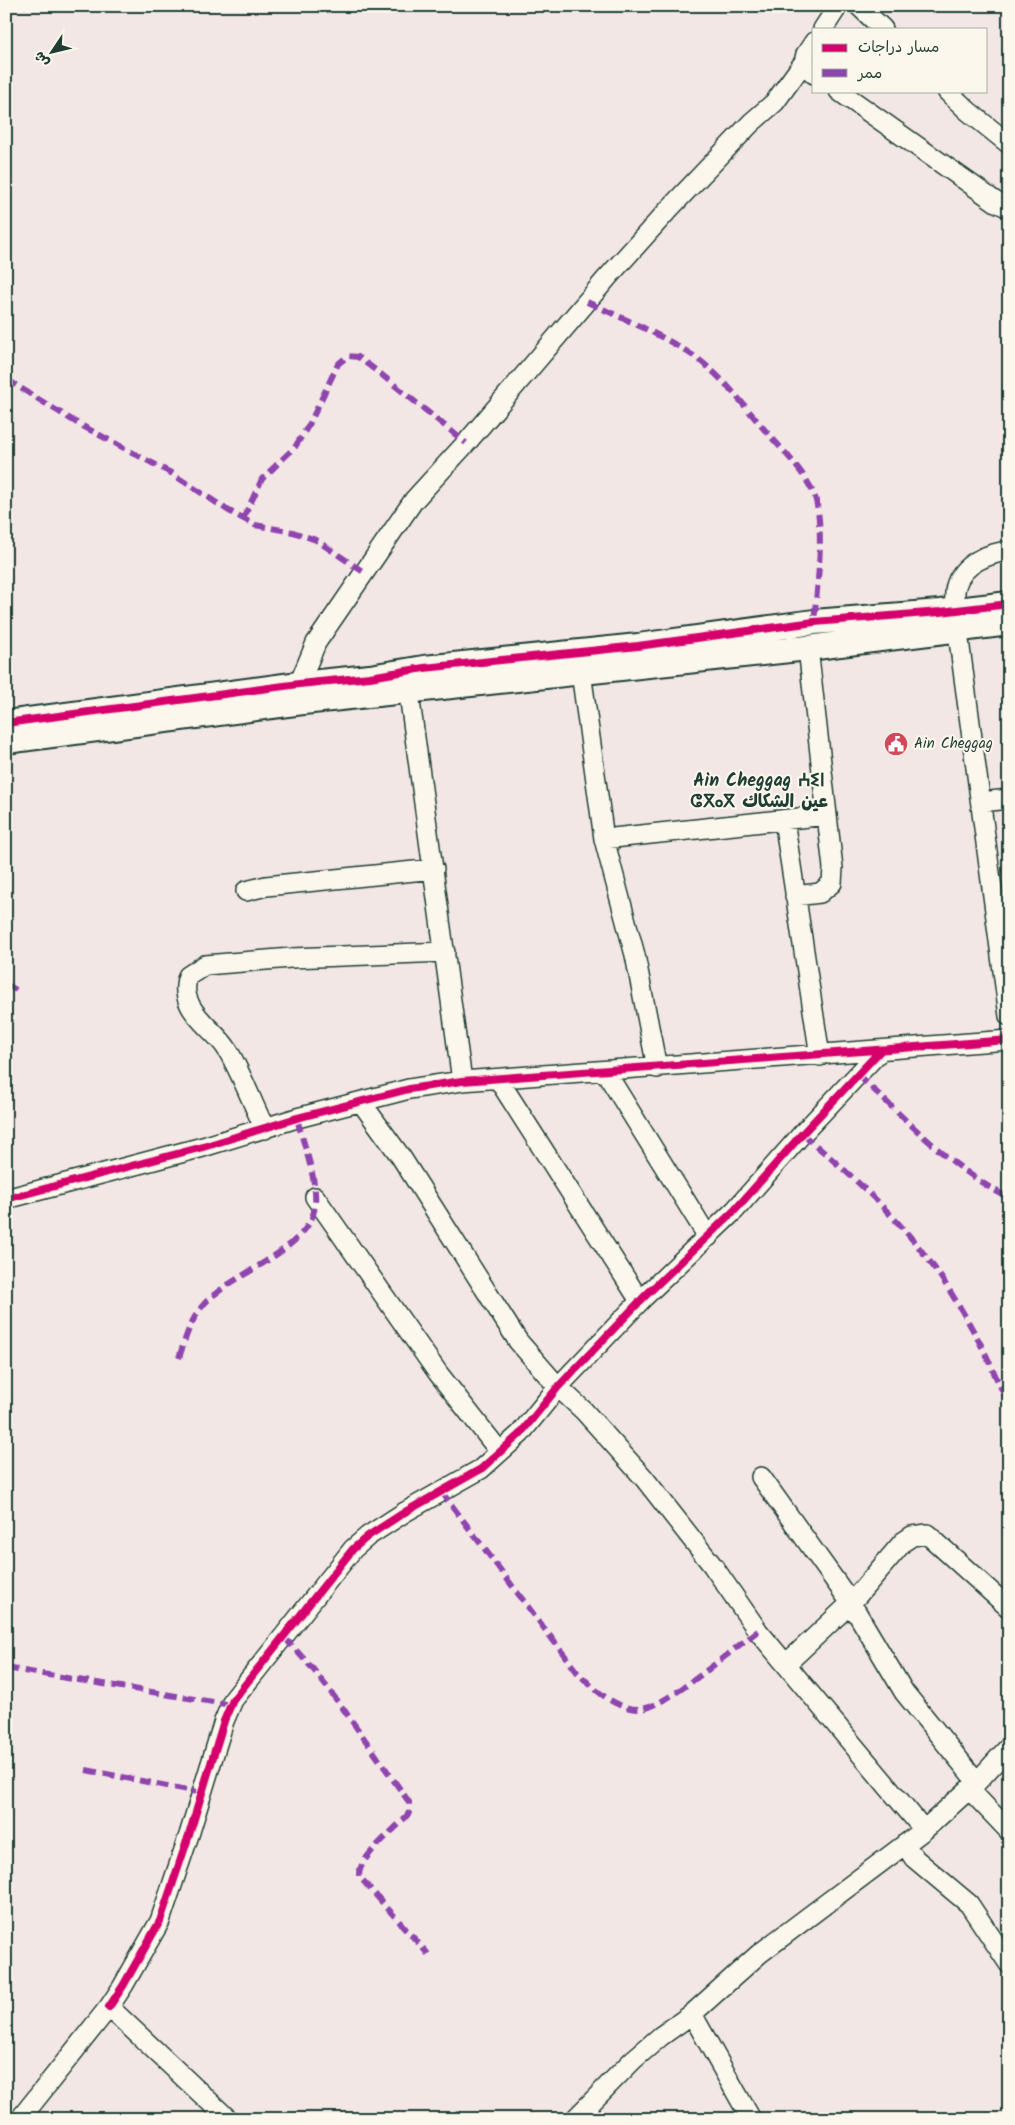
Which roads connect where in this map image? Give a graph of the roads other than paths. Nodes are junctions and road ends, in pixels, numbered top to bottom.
1 (838, 6) edge
2 (859, 6) edge
3 (824, 28) edge
4 (882, 28) edge
5 (812, 45) edge
6 (809, 68) edge
7 (840, 92) edge
8 (948, 92) edge
9 (1009, 144) edge
10 (1009, 208) edge
11 (1009, 551) edge
12 (1009, 604) edge
13 (956, 620) junction
14 (1009, 623) edge
15 (808, 648) junction
16 (582, 672) junction
17 (407, 680) junction
18 (299, 684) junction
19 (6, 723) edge
20 (6, 741) edge
21 (1009, 799) edge
22 (981, 802) junction
23 (827, 815) junction
24 (784, 820) junction
25 (604, 838) junction
26 (434, 869) junction
27 (246, 891) dead end
28 (795, 896) junction
29 (1003, 932) edge
30 (445, 952) junction
31 (1009, 1016) edge
32 (1009, 1040) edge
33 (881, 1050) junction
34 (820, 1056) junction
35 (657, 1068) junction
36 (604, 1071) junction
37 (498, 1078) junction
38 (462, 1081) junction
39 (361, 1102) junction
40 (265, 1129) junction
41 (315, 1197) dead end
42 (6, 1199) edge
43 (708, 1238) junction
44 (640, 1301) junction
45 (558, 1387) junction
46 (500, 1452) junction
47 (761, 1477) dead end
48 (851, 1602) junction
49 (1009, 1608) edge
50 (786, 1664) junction
51 (1009, 1747) edge
52 (973, 1786) junction
53 (924, 1830) junction
54 (1009, 1831) edge
55 (905, 1844) junction
56 (1007, 1957) edge
57 (109, 2007) junction
58 (692, 2014) junction
59 (20, 2119) edge
60 (228, 2119) edge
61 (575, 2119) edge
62 (751, 2119) edge

1 - 3 street
2 - 4 street
5 - 6 street
6 - 18 street
7 - 10 street
8 - 9 street
11 - 13 street
12 - 13 street
13 - 14 street
13 - 15 street
13 - 17 street
13 - 22 street
15 - 16 street
15 - 23 street
16 - 17 street
16 - 25 street
17 - 18 street
17 - 20 street
17 - 26 street
18 - 19 street
21 - 22 street
22 - 29 street
23 - 24 street
23 - 28 street
24 - 25 street
24 - 28 street
25 - 35 street
26 - 27 street
26 - 30 street
28 - 34 street
29 - 31 street
30 - 38 street
30 - 40 street
32 - 33 street
33 - 34 street
33 - 43 street
34 - 35 street
35 - 36 street
36 - 37 street
36 - 43 street
37 - 38 street
37 - 44 street
38 - 39 street
39 - 40 street
39 - 45 street
40 - 42 street
41 - 46 street
43 - 44 street
44 - 45 street
45 - 46 street
45 - 50 street
46 - 57 street
47 - 48 street
48 - 49 street
48 - 50 street
48 - 52 street
50 - 53 street
51 - 52 street
52 - 53 street
52 - 54 street
53 - 55 street
55 - 56 street
55 - 58 street
57 - 59 street
57 - 60 street
58 - 61 street
58 - 62 street

